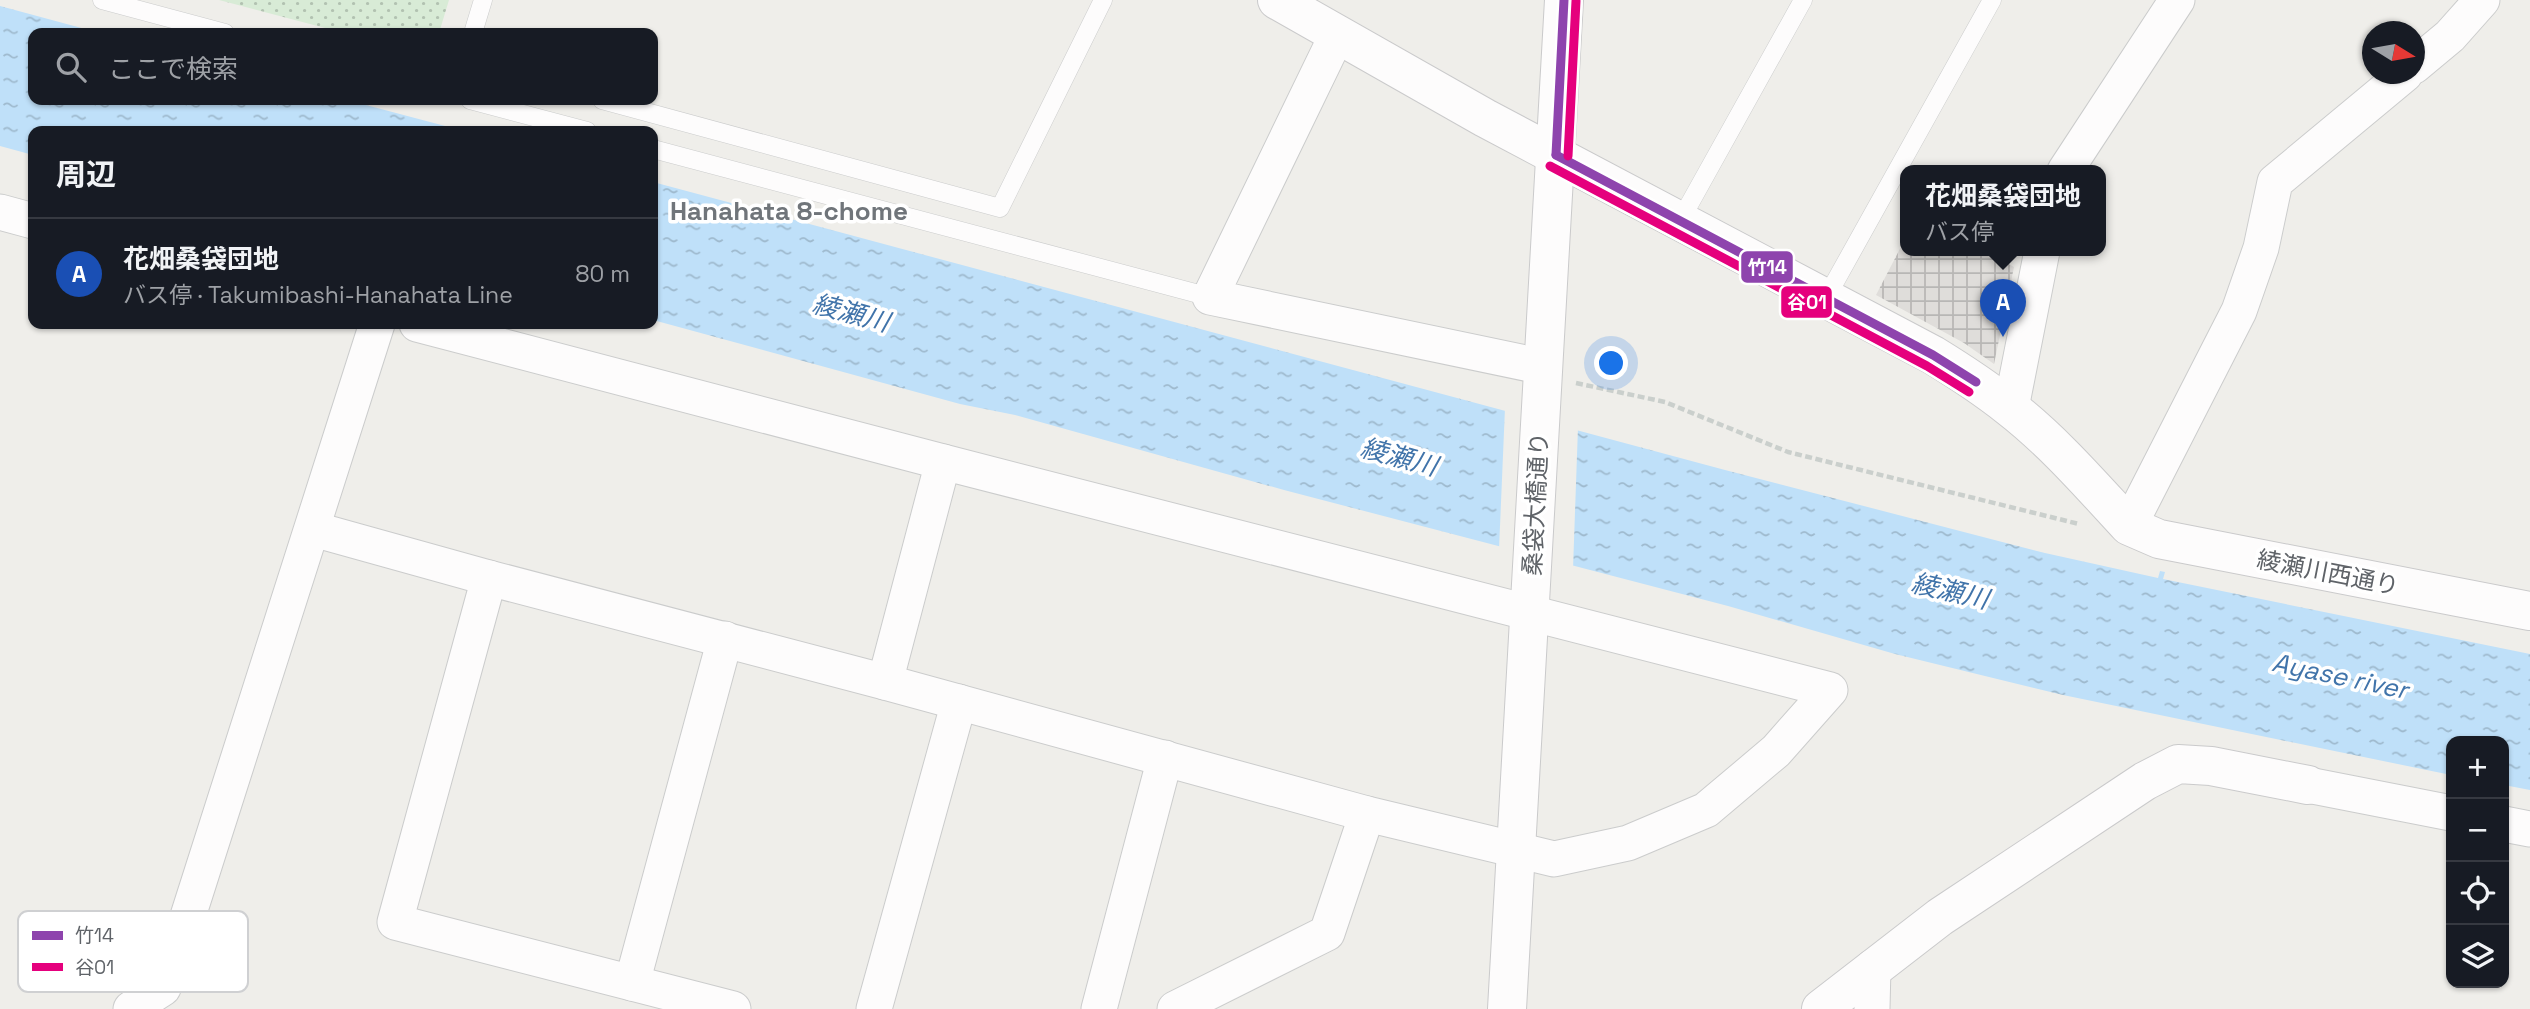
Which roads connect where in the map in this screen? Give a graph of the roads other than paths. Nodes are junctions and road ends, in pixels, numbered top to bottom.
1 (102, 0) edge
2 (483, 0) edge
3 (1103, 0) edge
4 (1277, 0) edge
5 (1564, 0) edge
6 (1803, 0) edge
7 (1992, 0) edge
8 (2177, 0) edge
9 (2482, 0) edge
10 (206, 28) edge
11 (475, 28) edge
12 (1337, 35) junction
13 (2425, 57) edge
14 (2393, 84) edge
15 (489, 105) edge
16 (620, 105) edge
17 (568, 126) edge
18 (658, 150) edge
19 (1556, 155) junction
20 (1900, 165) edge
21 (1900, 165) edge
22 (2069, 165) edge
23 (0, 212) edge
24 (28, 220) edge
25 (1680, 221) junction
26 (2041, 256) edge
27 (1210, 297) junction
28 (1826, 298) junction
29 (375, 329) edge
30 (436, 329) edge
31 (1543, 378) junction
32 (2011, 408) junction
33 (943, 463) junction
34 (2129, 526) junction
35 (313, 529) junction
36 (489, 578) junction
37 (1530, 603) junction
38 (2530, 611) edge
39 (725, 639) junction
40 (885, 682) junction
41 (959, 702) junction
42 (1165, 758) junction
43 (2308, 785) joint
44 (2446, 812) edge
45 (1367, 814) junction
46 (2509, 825) edge
47 (2530, 829) edge
48 (1517, 849) junction
49 (188, 911) edge
50 (1873, 967) junction
51 (632, 983) junction
52 (157, 992) edge
53 (1875, 1008) edge
54 (131, 1009) edge
55 (733, 1009) edge
56 (874, 1009) edge
57 (1099, 1009) edge
58 (1175, 1009) edge
59 (1507, 1009) edge
60 (1821, 1009) edge

1 - 10 lane
2 - 11 lane
3 - 16 lane
4 - 12 street
5 - 19 street, 桑袋大橋通り
6 - 25 lane
7 - 21 lane
8 - 22 street
9 - 13 street
12 - 19 street
12 - 27 street
14 - 34 street
15 - 17 lane
18 - 27 lane
19 - 25 street
19 - 31 street, 桑袋大橋通り
20 - 28 lane
23 - 24 street
25 - 28 street
26 - 32 street
27 - 31 street
28 - 32 street
29 - 35 street
30 - 33 street
31 - 37 street, 桑袋大橋通り
32 - 34 street
33 - 37 street
33 - 40 street
34 - 38 street, 綾瀬川西通り
35 - 36 street
35 - 49 street
36 - 39 street
36 - 51 street
37 - 48 street, 桑袋大橋通り
37 - 48 street
39 - 40 street
39 - 51 street
40 - 41 street
41 - 42 street
41 - 56 street
42 - 45 street
42 - 57 street
43 - 44 street
43 - 50 street
45 - 48 street
45 - 58 street
46 - 47 street
48 - 59 street, 桑袋大橋通り
50 - 53 street
50 - 60 street
51 - 55 street
52 - 54 street

